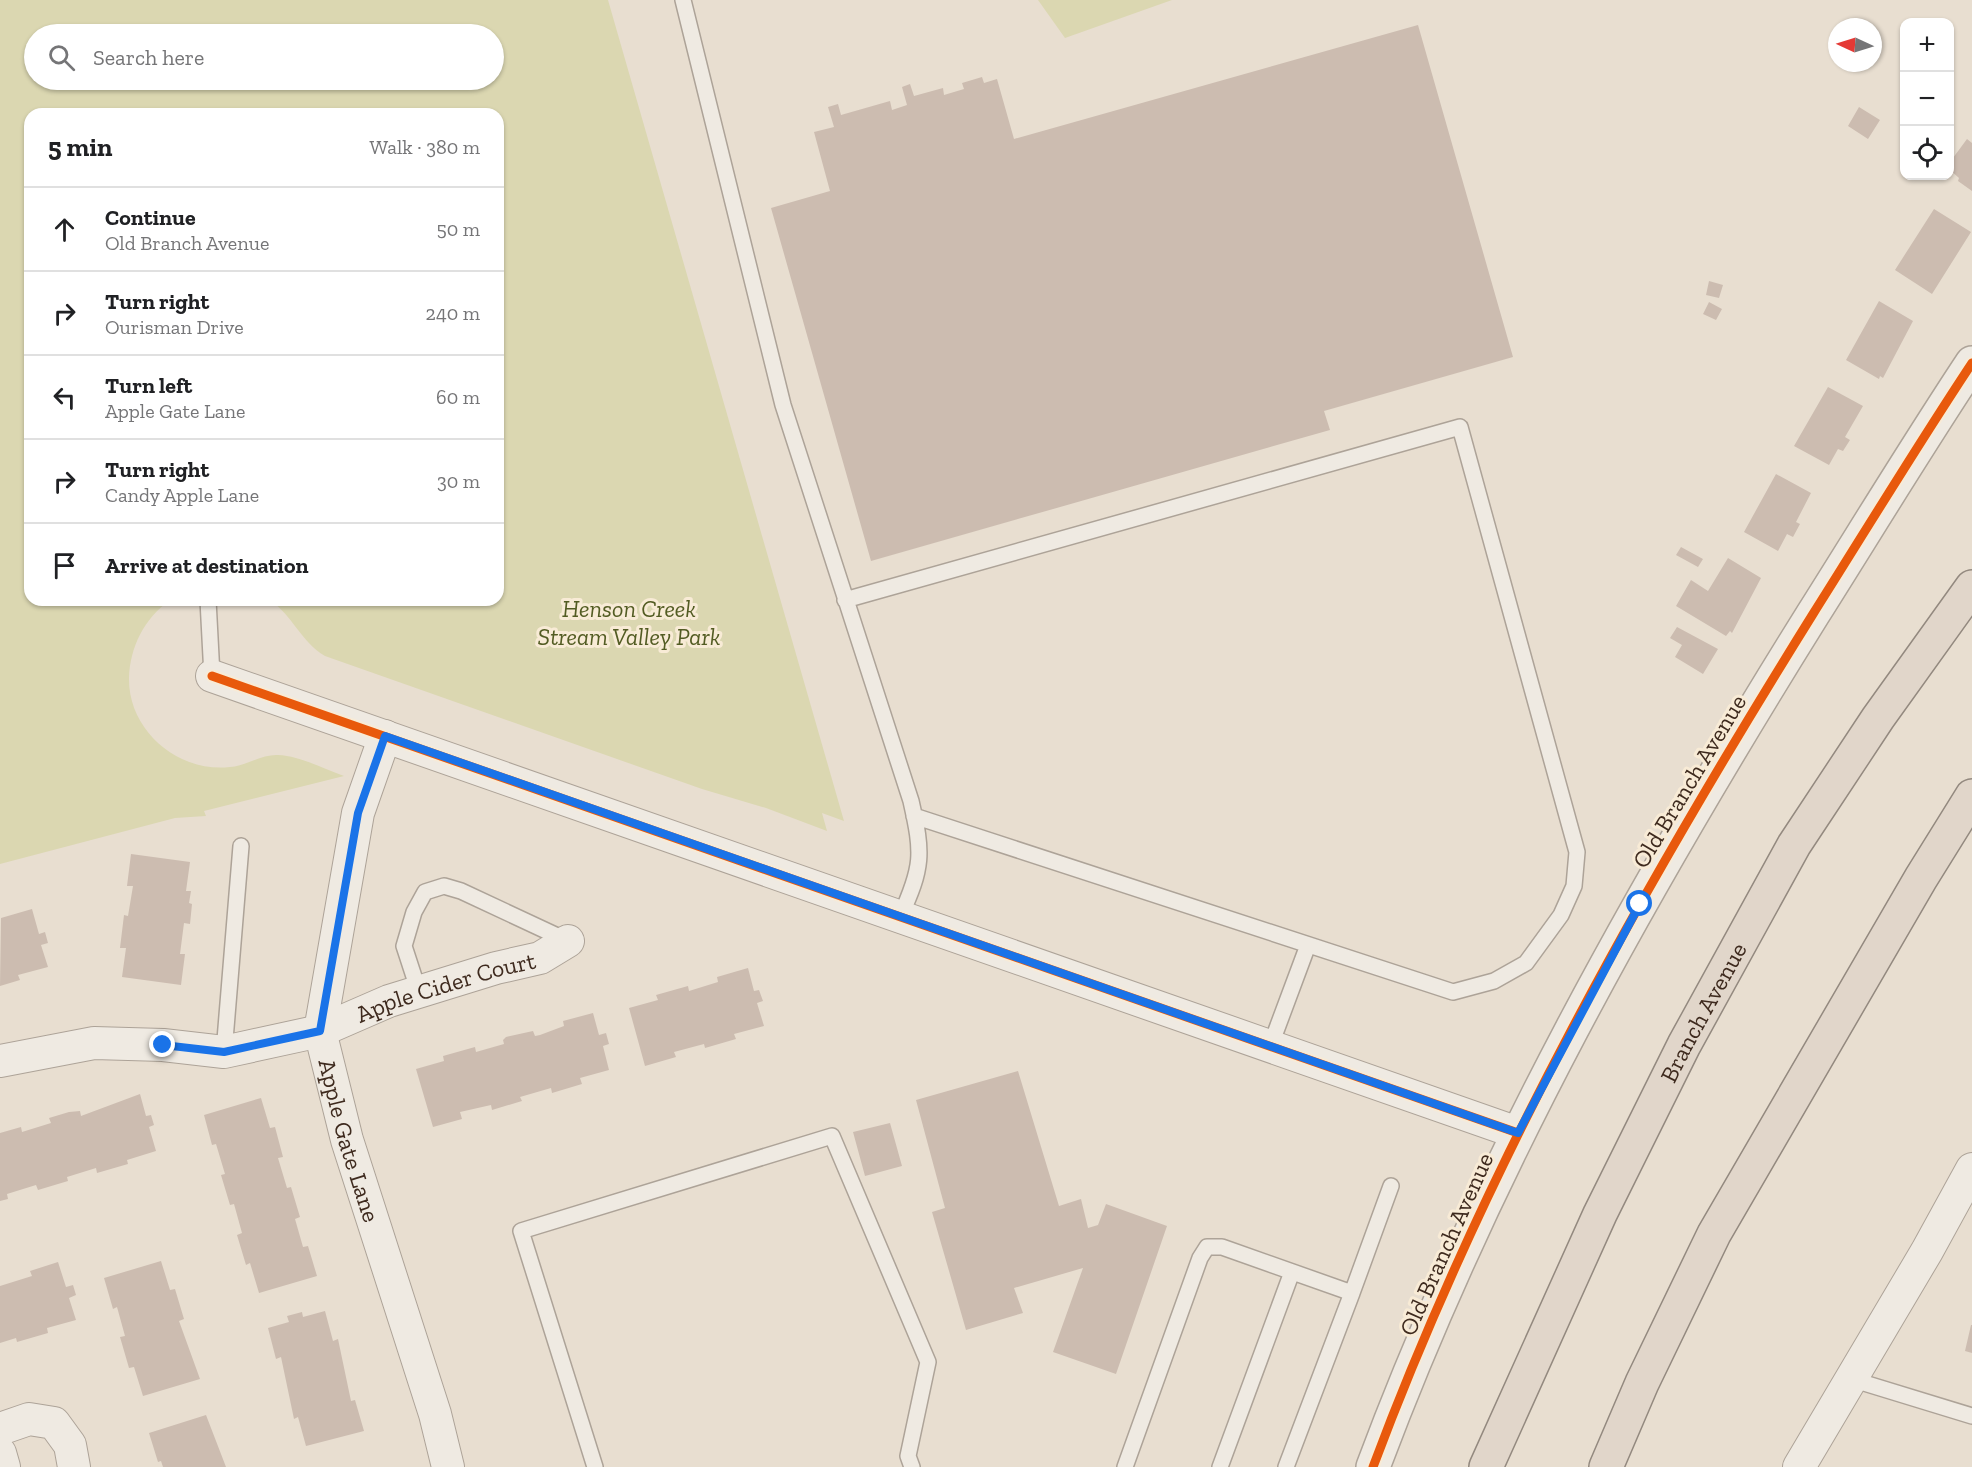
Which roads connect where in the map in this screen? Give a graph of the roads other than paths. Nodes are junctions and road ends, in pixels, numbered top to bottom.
1 (683, 0) edge
2 (1972, 363) edge
3 (1972, 587) edge
4 (845, 600) junction
5 (208, 606) edge
6 (212, 676) joint
7 (385, 736) junction
8 (1972, 796) edge
9 (914, 816) junction
10 (242, 846) dead end
11 (900, 917) junction
12 (568, 941) joint
13 (1308, 945) junction
14 (419, 992) junction
15 (320, 1031) junction
16 (1270, 1047) junction
17 (224, 1052) junction
18 (0, 1061) edge
19 (1518, 1133) junction
20 (1972, 1169) edge
21 (1391, 1186) dead end
22 (1292, 1272) junction
23 (1352, 1293) junction
24 (1851, 1379) junction
25 (1972, 1416) edge
26 (0, 1429) edge
27 (0, 1453) edge
28 (1807, 1465) edge
29 (4, 1467) edge
30 (74, 1467) edge
31 (448, 1467) edge
32 (595, 1467) edge
33 (912, 1467) edge
34 (1125, 1467) edge
35 (1220, 1467) edge
36 (1286, 1467) edge
37 (1373, 1467) edge
38 (1486, 1467) edge
39 (1606, 1467) edge

1 - 4 lane
2 - 19 street, Old Branch Avenue
3 - 38 highway, Branch Avenue
4 - 9 lane
4 - 13 lane
5 - 6 lane
6 - 7 street
7 - 11 street
7 - 15 street, Apple Gate Lane
8 - 39 highway
9 - 11 lane
9 - 13 lane
10 - 17 lane
11 - 16 street
12 - 14 street, Apple Cider Court
12 - 14 lane
13 - 16 lane
14 - 15 street, Apple Cider Court
15 - 17 street, Apple Cider Court
15 - 31 street, Apple Gate Lane
16 - 19 street
17 - 18 street, Apple Cider Court
19 - 37 street, Old Branch Avenue
20 - 24 street
21 - 23 lane
22 - 23 lane
22 - 34 lane
22 - 35 lane
23 - 36 lane
24 - 25 lane
24 - 28 street
26 - 30 street
27 - 29 street
32 - 33 lane

